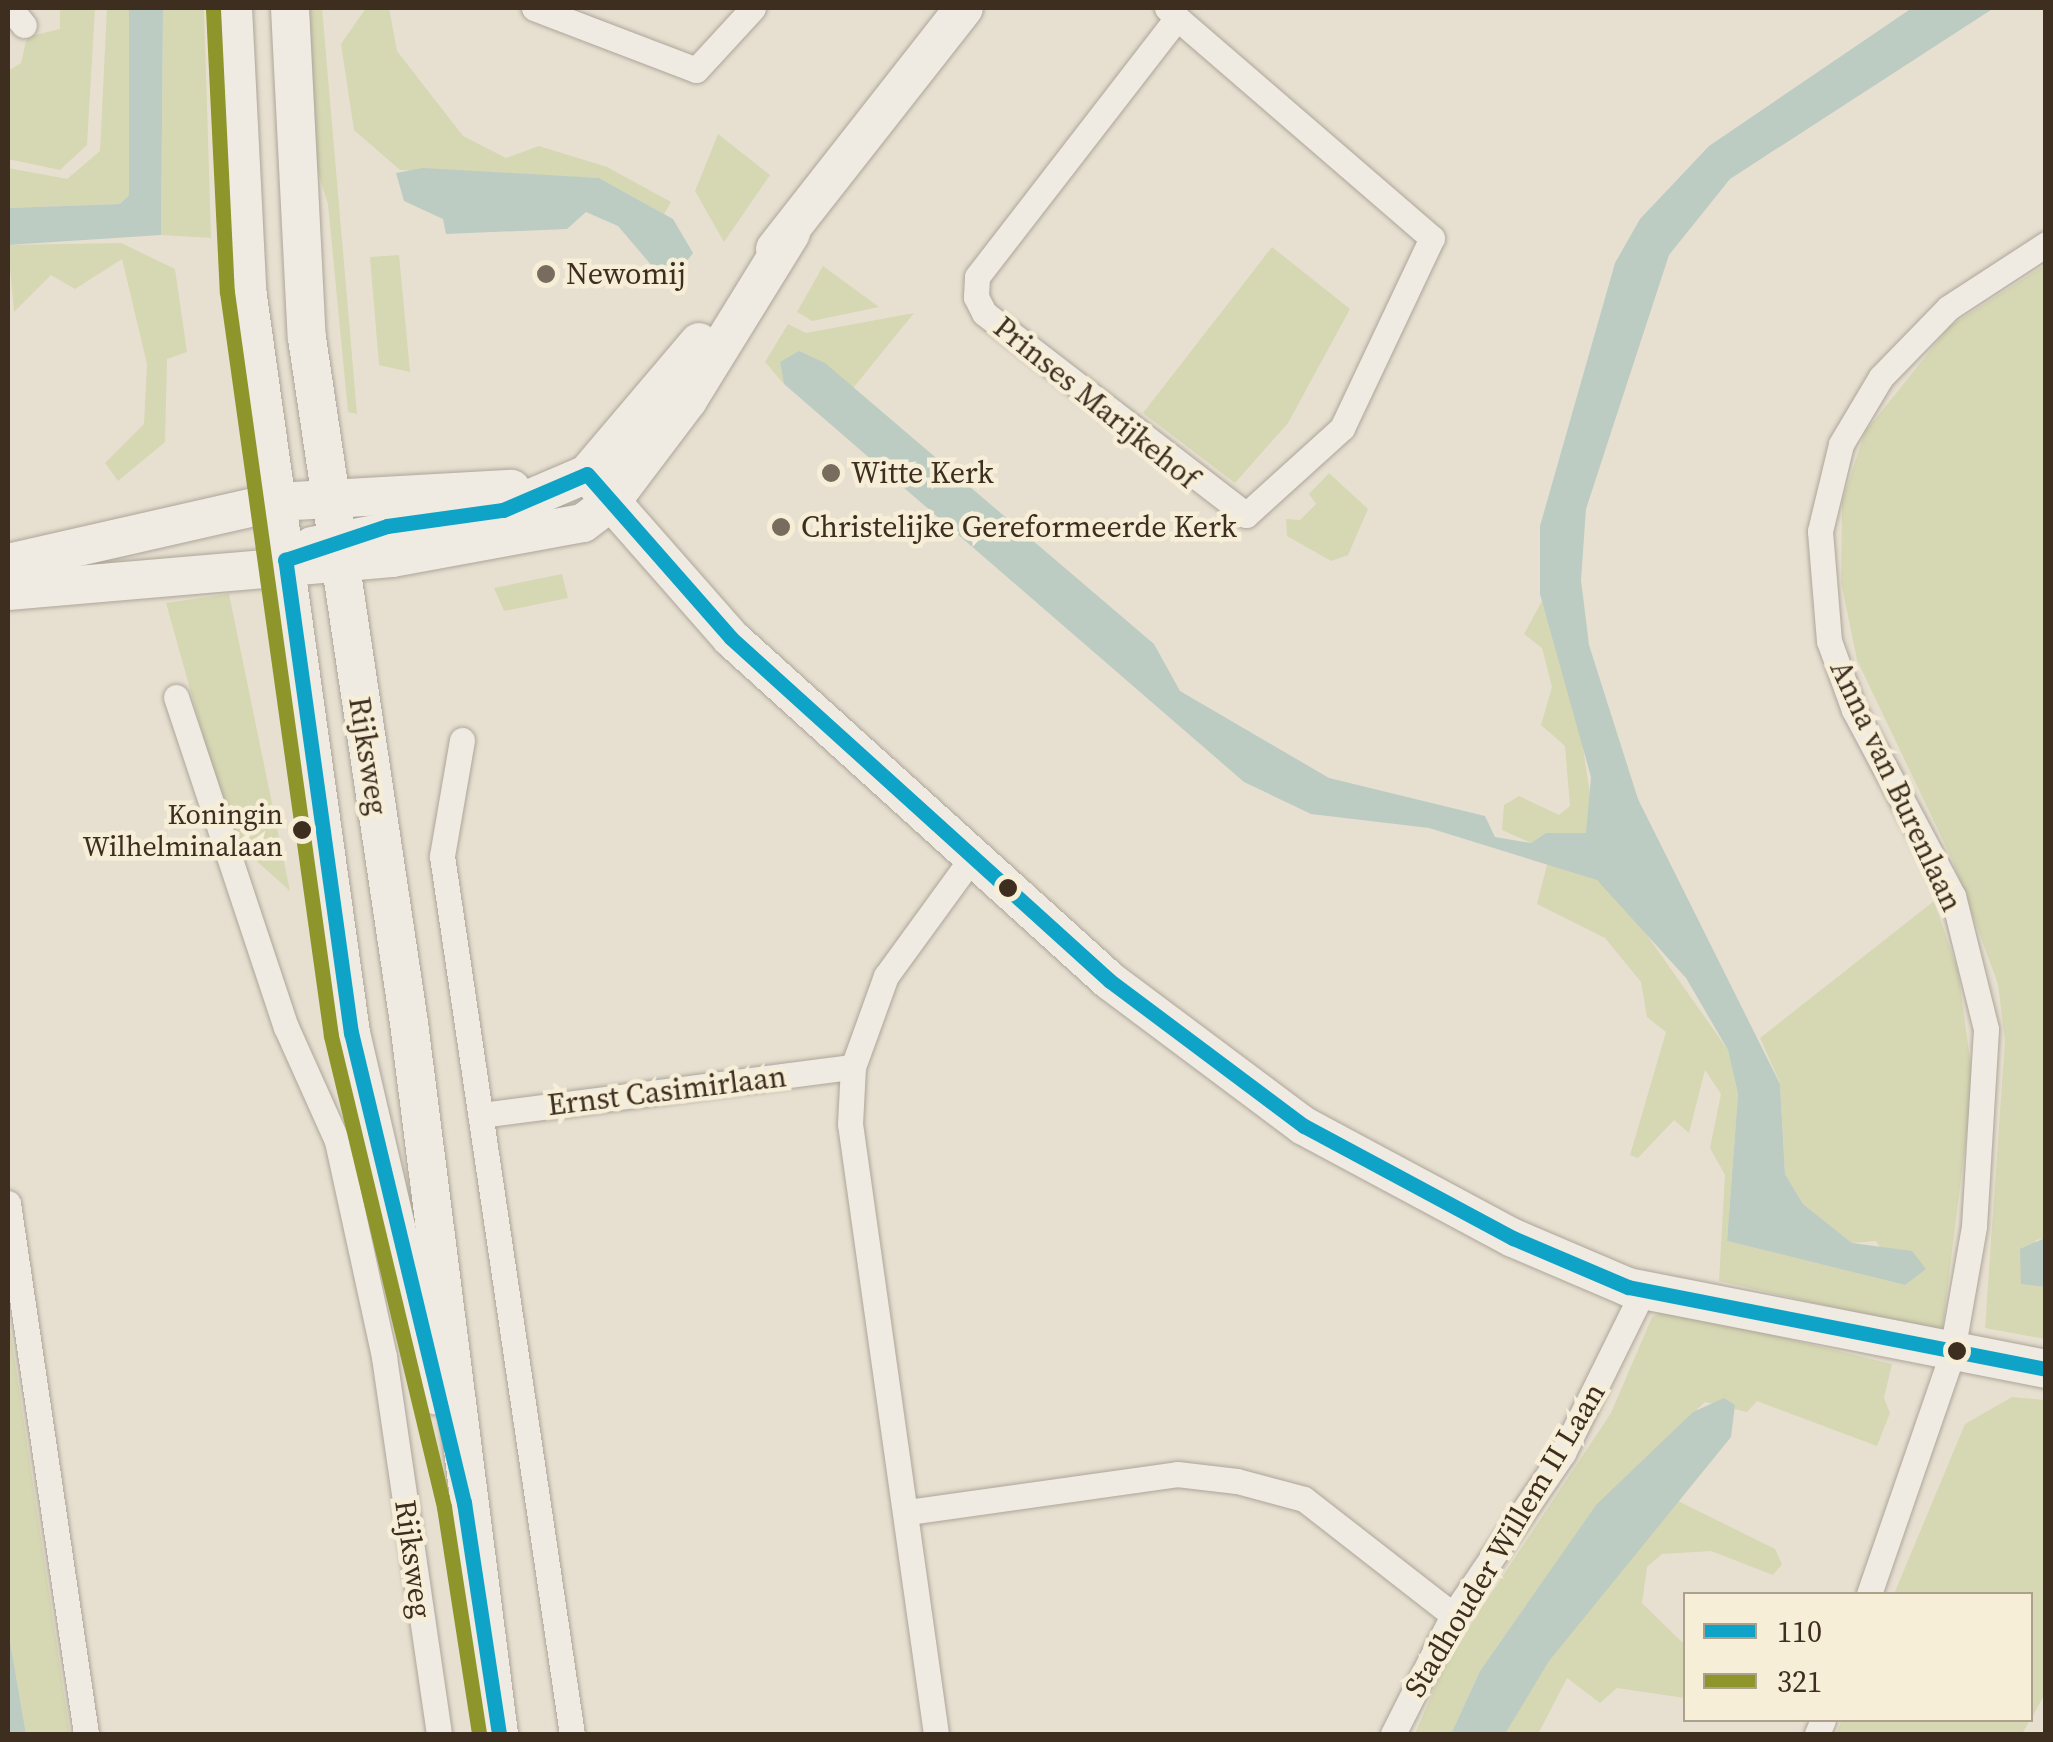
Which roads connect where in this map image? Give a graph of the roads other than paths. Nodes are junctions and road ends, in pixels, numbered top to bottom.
1 (233, 8) edge
2 (290, 8) edge
3 (534, 8) edge
4 (752, 8) edge
5 (964, 8) edge
6 (1172, 13) edge
7 (2046, 244) edge
8 (589, 487) junction
9 (328, 495) junction
10 (276, 502) junction
11 (336, 549) junction
12 (285, 560) junction
13 (8, 563) edge
14 (8, 591) edge
15 (176, 696) dead end
16 (462, 740) dead end
17 (974, 855) junction
18 (853, 1067) junction
19 (482, 1115) junction
20 (8, 1203) edge
21 (1642, 1291) junction
22 (1951, 1356) junction
23 (2046, 1369) edge
24 (464, 1503) junction
25 (908, 1512) junction
26 (1870, 1592) edge
27 (1453, 1615) junction
28 (86, 1734) edge
29 (440, 1734) edge
30 (499, 1734) edge
31 (572, 1734) edge
32 (936, 1734) edge
33 (1393, 1734) edge

1 - 10 main road, Rijksweg
2 - 9 main road, Rijksweg
3 - 4 street
5 - 8 main road
6 - 6 street, Prinses Marijkehof
7 - 22 street, Anna van Burenlaan
8 - 9 main road
8 - 11 main road
8 - 17 main road
9 - 10 main road
9 - 11 main road, Rijksweg
10 - 12 main road, Rijksweg
10 - 13 main road
11 - 12 main road
11 - 24 main road, Rijksweg
12 - 14 main road
12 - 24 main road, Rijksweg
15 - 29 street, Rijksweg
16 - 19 street
17 - 18 street
17 - 21 main road
18 - 19 street, Ernst Casimirlaan
18 - 25 street
19 - 31 street
20 - 28 street
21 - 22 main road
21 - 27 street, Stadhouder Willem II Laan
22 - 23 main road
22 - 26 street, Anna van Burenlaan
24 - 30 main road, Rijksweg
25 - 27 street
25 - 32 street
27 - 33 street, Stadhouder Willem II Laan

